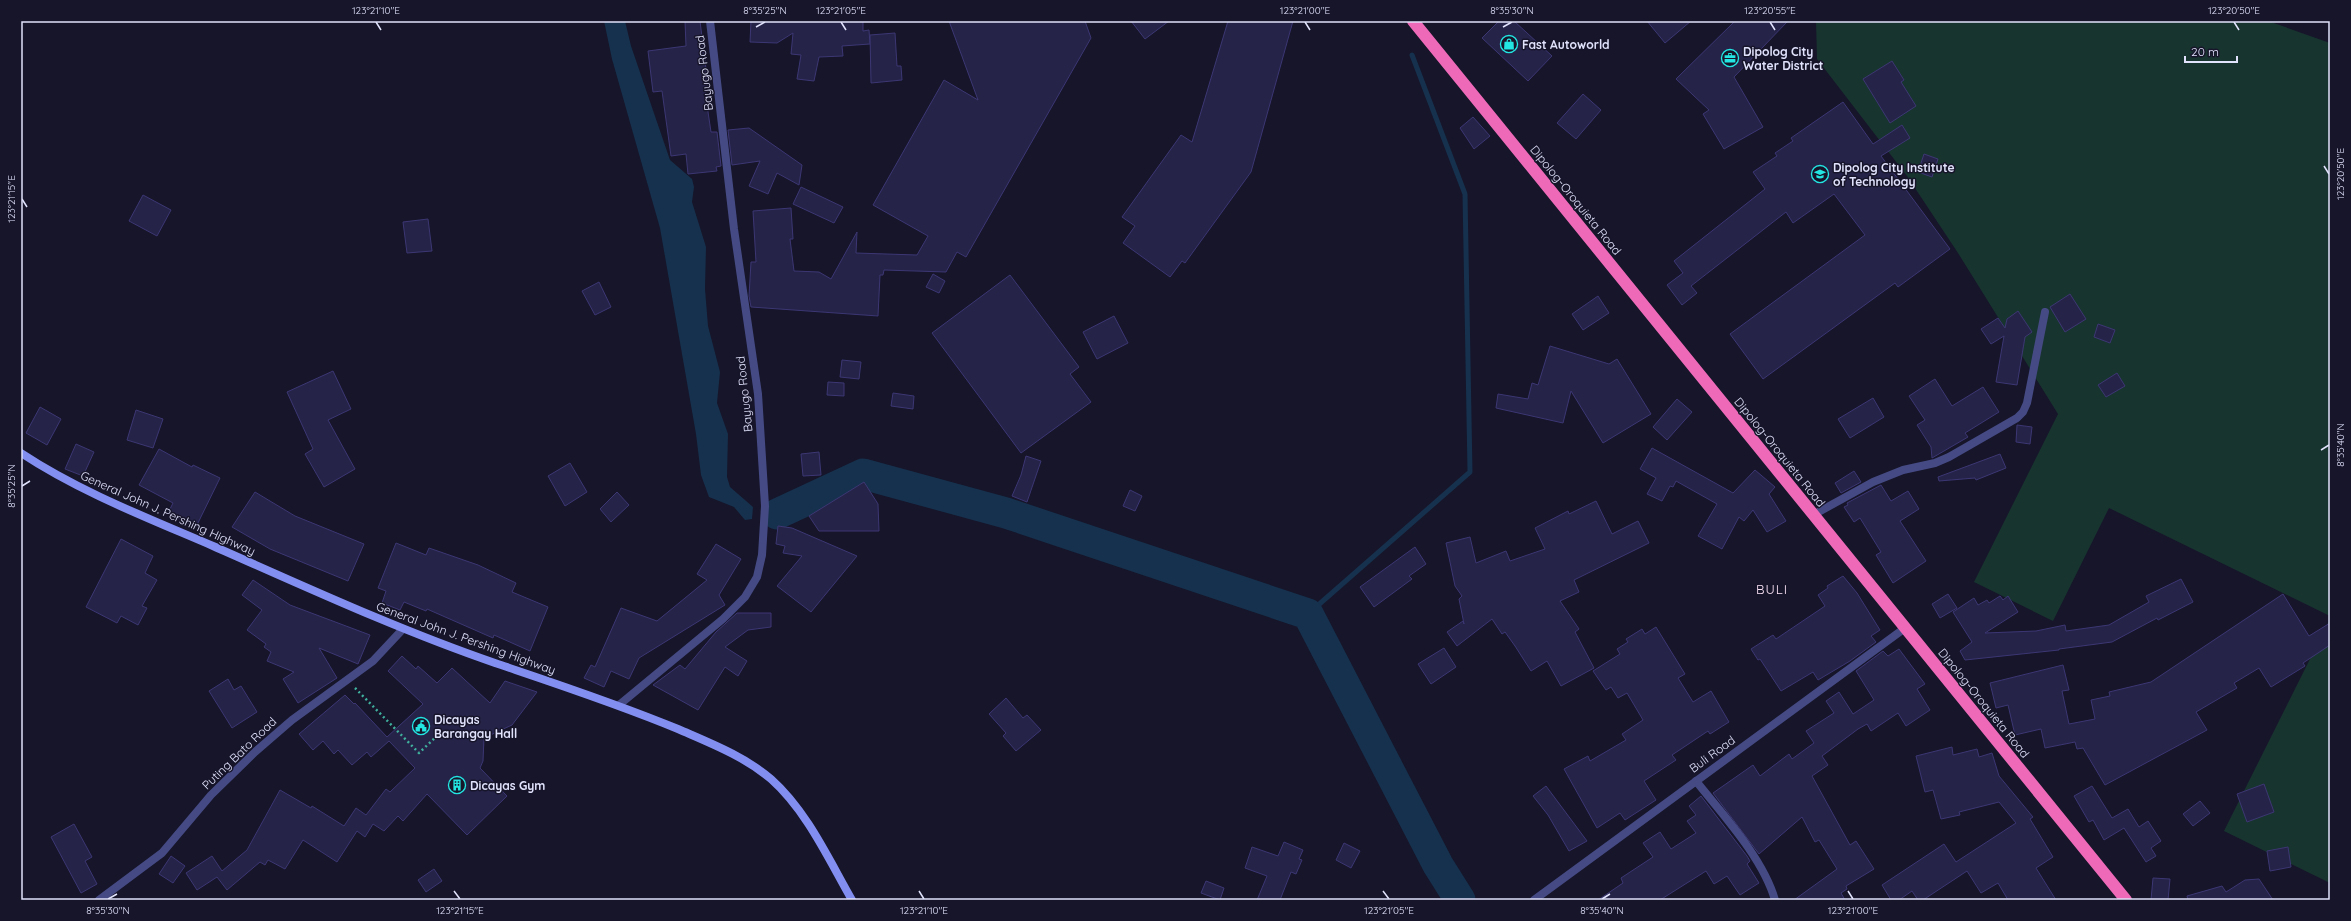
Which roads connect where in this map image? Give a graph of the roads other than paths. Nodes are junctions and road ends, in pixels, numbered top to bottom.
1 (710, 21) edge
2 (1413, 21) edge
3 (2045, 312) dead end
4 (21, 453) edge
5 (1813, 515) junction
6 (1905, 628) junction
7 (402, 630) junction
8 (618, 705) junction
9 (1696, 781) junction
10 (99, 900) edge
11 (852, 900) edge
12 (1534, 900) edge
13 (1775, 900) edge
14 (2126, 900) edge

1 - 8 street, Bayugo Road
2 - 5 highway, Dipolog-Oroquieta Road
3 - 5 street
4 - 7 main road, General John J. Pershing Highway
5 - 6 highway, Dipolog-Oroquieta Road
6 - 9 street, Buli Road
6 - 14 highway, Dipolog-Oroquieta Road
7 - 8 main road, General John J. Pershing Highway
7 - 10 street, Puting Bato Road
8 - 11 main road, General John J. Pershing Highway
9 - 12 street, Buli Road
9 - 13 street

